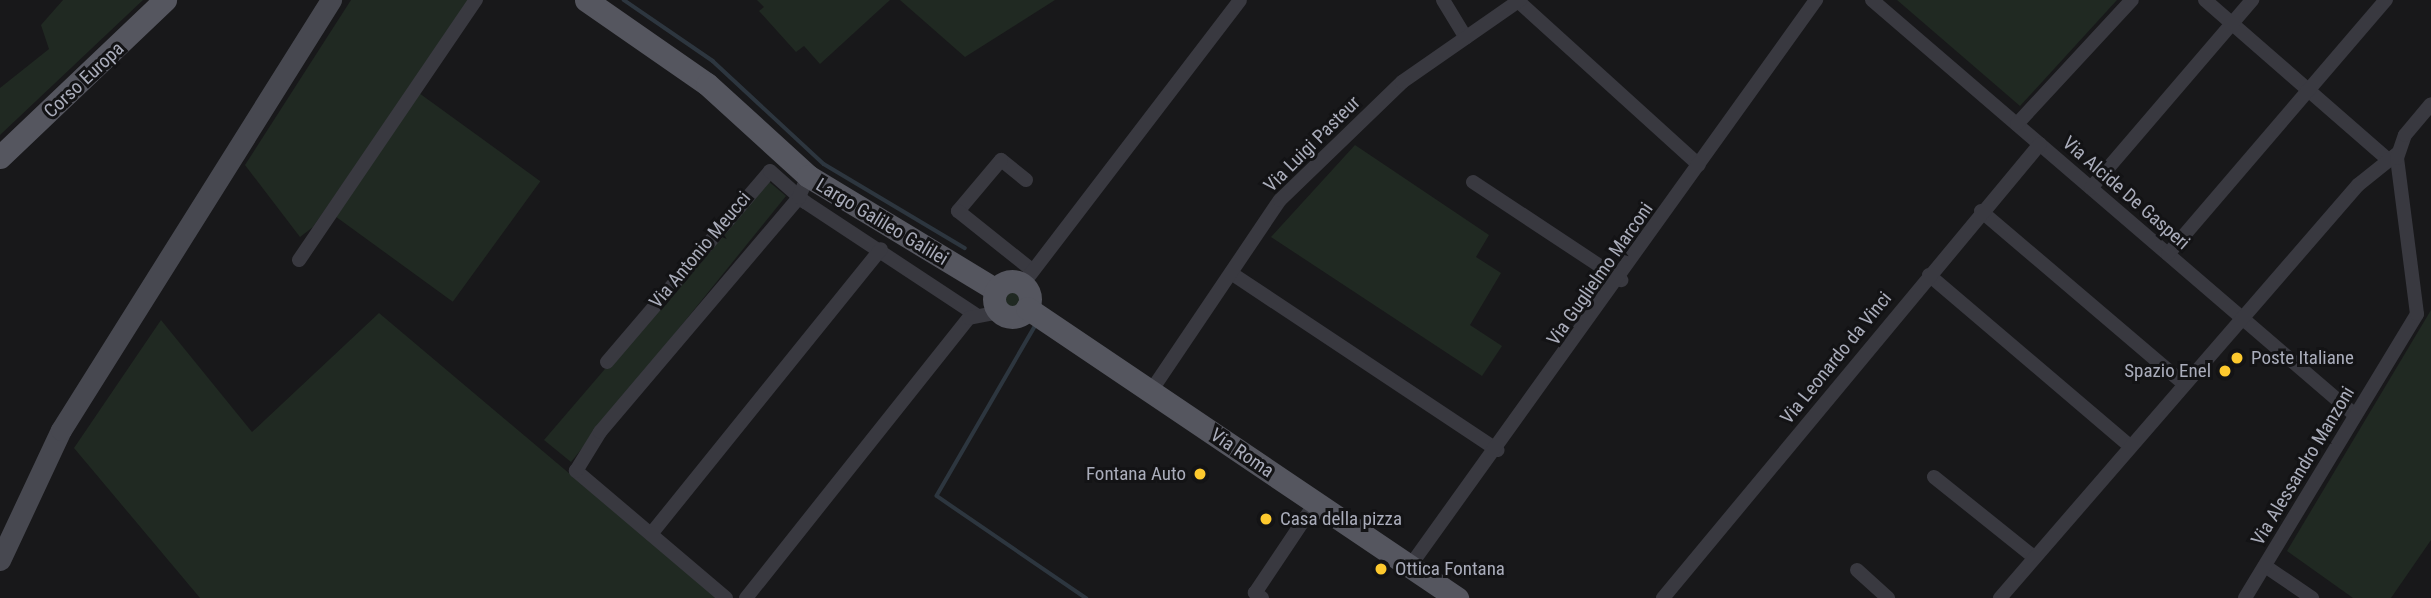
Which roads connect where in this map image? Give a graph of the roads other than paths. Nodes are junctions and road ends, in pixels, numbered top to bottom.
1 (165, 0) edge
2 (331, 0) edge
3 (476, 0) edge
4 (586, 0) edge
5 (1240, 0) edge
6 (1443, 0) edge
7 (1816, 0) edge
8 (1872, 0) edge
9 (2132, 0) edge
10 (2205, 0) edge
11 (2252, 0) edge
12 (2386, 0) edge
13 (1519, 1) edge
14 (2232, 23) junction
15 (1466, 38) junction
16 (2308, 90) junction
17 (2431, 104) edge
18 (2017, 124) junction
19 (2040, 144) junction
20 (0, 157) edge
21 (2386, 159) junction
22 (1699, 165) junction
23 (1026, 180) dead end
24 (1473, 182) dead end
25 (803, 186) junction
26 (2091, 188) junction
27 (1981, 211) junction
28 (881, 248) junction
29 (2168, 254) junction
30 (299, 260) dead end
31 (1231, 273) junction
32 (1929, 275) junction
33 (1027, 277) junction
34 (1621, 280) junction
35 (998, 301) junction
36 (1027, 308) junction
37 (975, 314) junction
38 (2242, 319) junction
39 (607, 362) dead end
40 (2184, 384) junction
41 (1151, 391) junction
42 (2355, 415) junction
43 (2129, 445) junction
44 (1497, 450) junction
45 (1934, 477) dead end
46 (1316, 502) junction
47 (651, 534) junction
48 (2034, 557) junction
49 (0, 560) edge
50 (1410, 566) junction
51 (2265, 566) junction
52 (1857, 570) dead end
53 (2004, 597) edge
54 (726, 598) edge
55 (746, 598) edge
56 (1262, 598) edge
57 (1457, 598) edge
58 (1663, 598) edge
59 (1888, 598) edge
60 (2245, 598) edge
61 (2312, 598) edge

1 - 20 main road, Corso Europa
2 - 49 street
3 - 30 street
4 - 25 main road, Largo Galileo Galilei
5 - 33 street
6 - 15 street
7 - 22 street, Via Guglielmo Marconi
8 - 18 street, Via Alcide De Gasperi
9 - 18 street
10 - 14 street
11 - 14 street
12 - 16 street
13 - 15 street, Via Luigi Pasteur
13 - 22 street
14 - 16 street
14 - 26 street
15 - 31 street, Via Luigi Pasteur
16 - 21 street
16 - 29 street
17 - 21 street
18 - 19 street, Via Alcide De Gasperi
19 - 26 street, Via Alcide De Gasperi
19 - 27 street, Via Leonardo da Vinci
21 - 38 street
21 - 42 street, Via Alessandro Manzoni
22 - 34 street, Via Guglielmo Marconi
23 - 33 street
24 - 34 street
25 - 28 street, Largo Galileo Galilei
25 - 35 main road, Largo Galileo Galilei
25 - 39 street, Via Antonio Meucci
25 - 47 street
26 - 29 street, Via Alcide De Gasperi
27 - 32 street, Via Leonardo da Vinci
27 - 40 street
28 - 37 street, Largo Galileo Galilei
28 - 47 street
29 - 38 street, Via Alcide De Gasperi
31 - 41 street, Via Luigi Pasteur
31 - 44 street
32 - 43 street
32 - 58 street, Via Leonardo da Vinci
33 - 35 main road
33 - 36 main road
34 - 44 street, Via Guglielmo Marconi
35 - 36 main road
35 - 37 street
36 - 41 main road, Via Roma
37 - 55 street
38 - 40 street
38 - 42 street, Via Alcide De Gasperi
40 - 43 street
41 - 46 main road, Via Roma
42 - 51 street, Via Alessandro Manzoni
43 - 48 street
44 - 50 street, Via Guglielmo Marconi
45 - 48 street
46 - 50 main road, Via Roma
46 - 56 street
47 - 54 street
48 - 53 street
50 - 57 main road, Via Roma
51 - 60 street, Via Alessandro Manzoni
51 - 61 street
52 - 59 street

